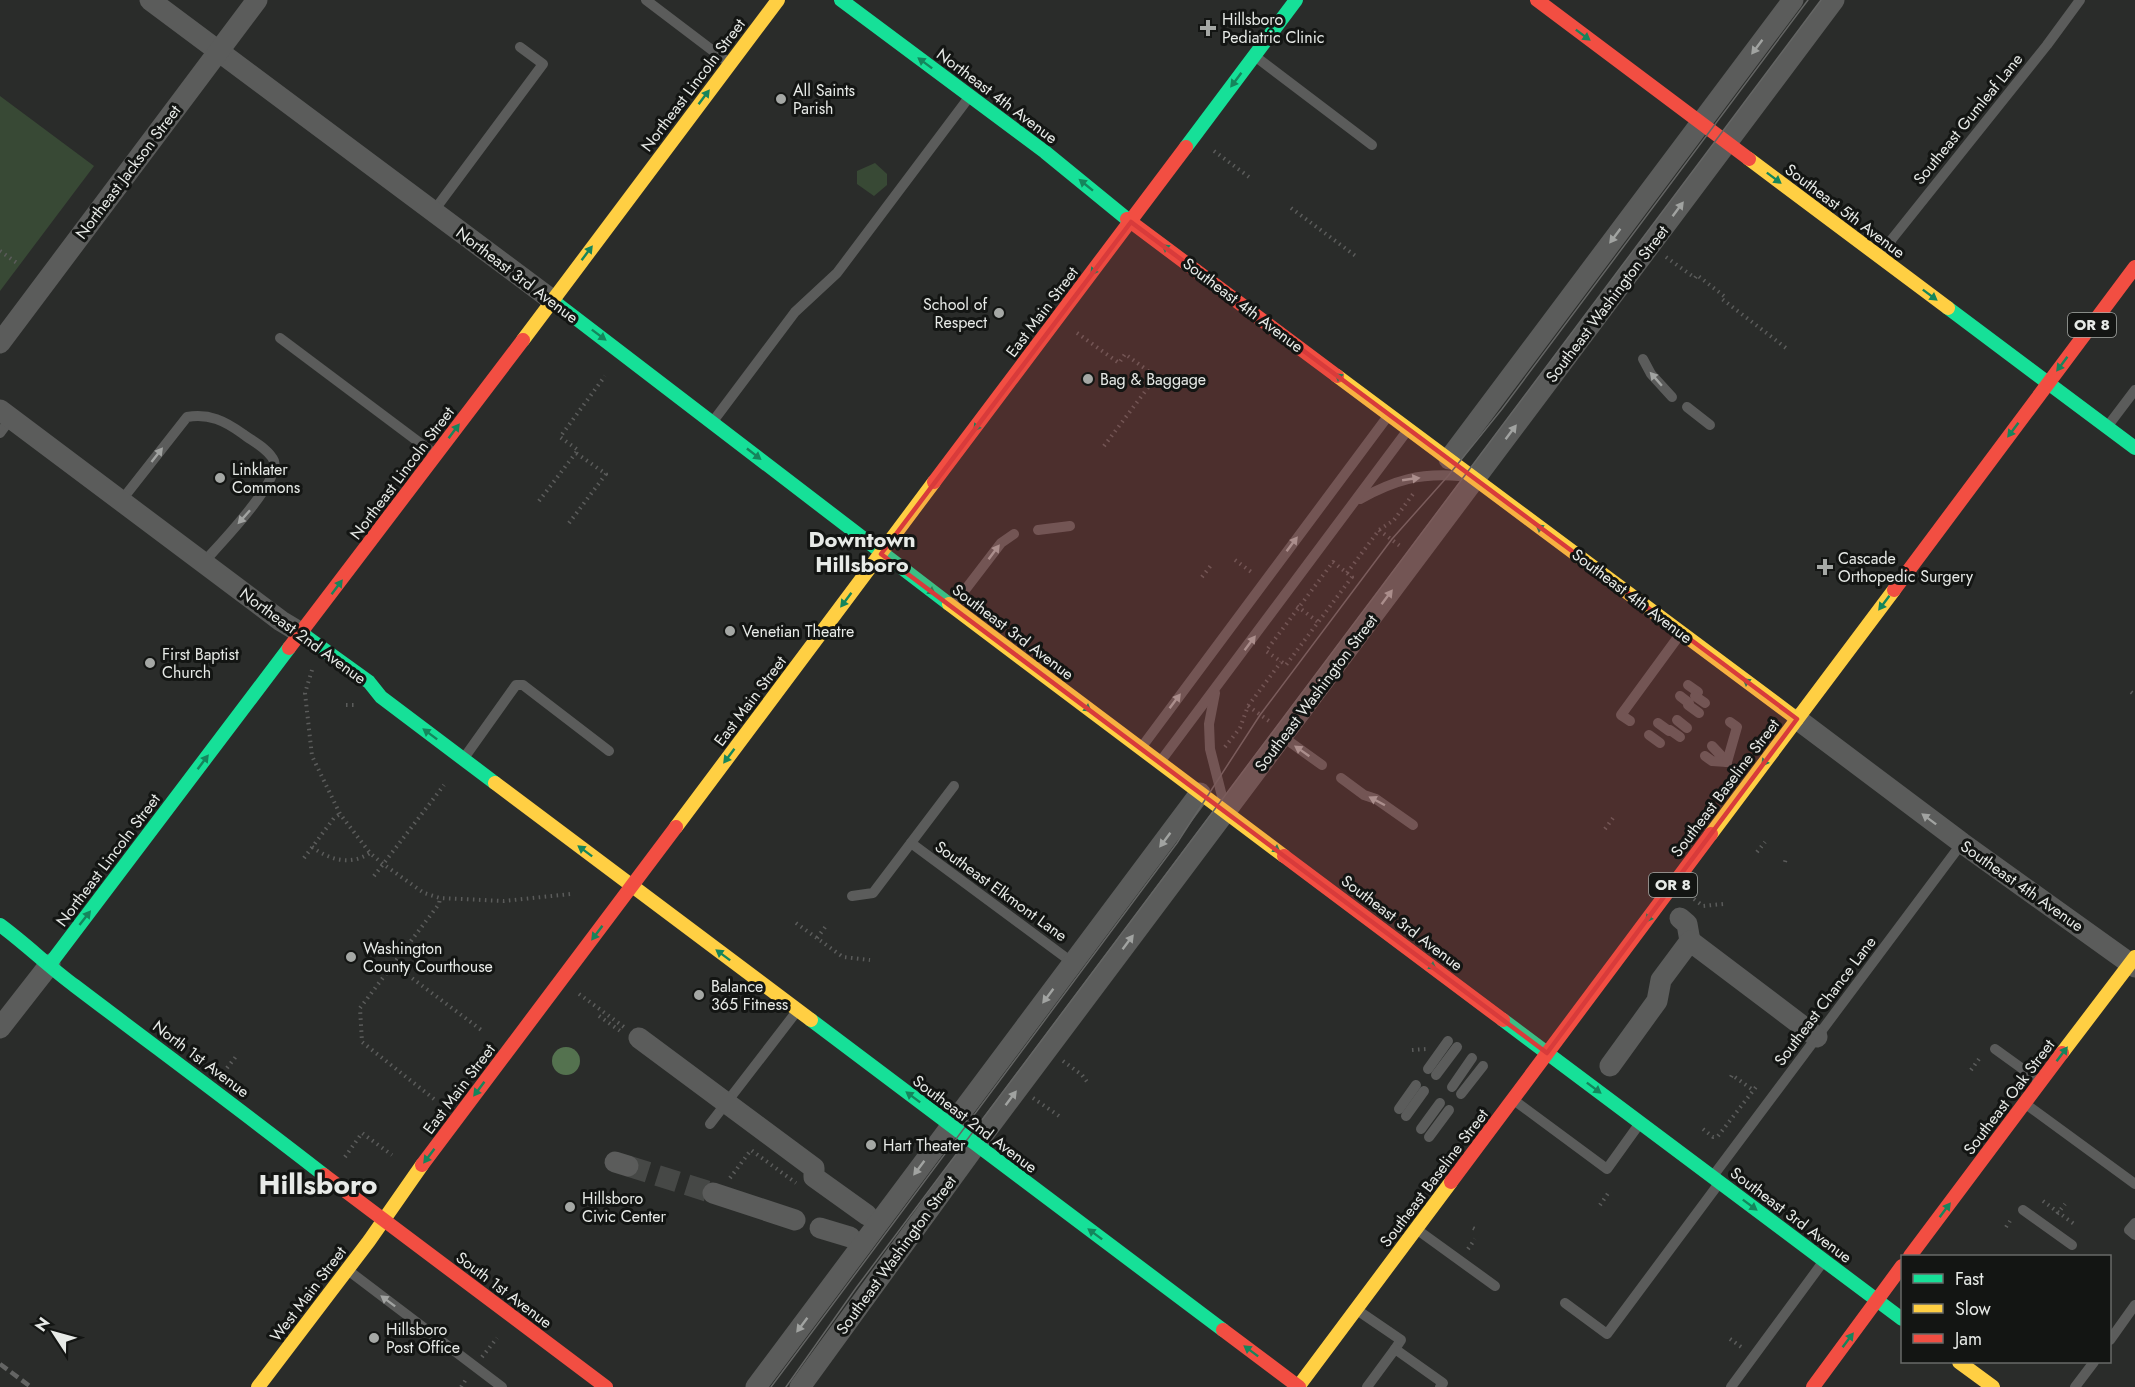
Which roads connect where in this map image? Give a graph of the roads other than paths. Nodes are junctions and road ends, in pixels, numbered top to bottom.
1 (150, 0) edge
2 (256, 0) edge
3 (646, 0) edge
4 (778, 0) edge
5 (841, 0) edge
6 (1296, 0) edge
7 (1537, 0) edge
8 (1792, 0) edge
9 (1834, 0) edge
10 (2080, 0) edge
11 (520, 47) dead end
12 (218, 52) junction
13 (1255, 56) junction
14 (730, 63) junction
15 (970, 96) junction
16 (1700, 122) junction
17 (1727, 143) junction
18 (1372, 145) dead end
19 (433, 212) junction
20 (1131, 222) junction
21 (1880, 258) junction
22 (2135, 267) edge
23 (552, 300) junction
24 (280, 338) dead end
25 (0, 343) edge
26 (1643, 359) dead end
27 (2048, 383) junction
28 (2135, 390) edge
29 (1672, 397) dead end
30 (1687, 407) dead end
31 (1389, 414) junction
32 (4, 420) edge
33 (713, 422) junction
34 (1710, 425) dead end
35 (2107, 427) junction
36 (1408, 429) junction
37 (2135, 448) edge
38 (437, 455) junction
39 (1449, 459) junction
40 (1476, 479) junction
41 (1357, 500) junction
42 (121, 501) junction
43 (1070, 526) dead end
44 (1038, 530) dead end
45 (1014, 534) dead end
46 (881, 554) junction
47 (203, 562) junction
48 (952, 607) junction
49 (301, 633) junction
50 (1682, 633) junction
51 (1688, 685) dead end
52 (1215, 690) junction
53 (1680, 696) dead end
54 (1693, 699) junction
55 (1702, 708) dead end
56 (1797, 719) junction
57 (1677, 720) dead end
58 (1630, 721) dead end
59 (1658, 723) dead end
60 (1727, 727) dead end
61 (1688, 728) dead end
62 (1276, 729) junction
63 (1649, 735) dead end
64 (1680, 737) dead end
65 (1660, 743) dead end
66 (1712, 746) dead end
67 (1140, 748) junction
68 (609, 751) dead end
69 (1705, 756) dead end
70 (463, 759) junction
71 (1727, 762) junction
72 (1160, 763) junction
73 (1322, 765) dead end
74 (1341, 778) dead end
75 (954, 786) dead end
76 (1200, 793) junction
77 (1226, 812) junction
78 (1413, 825) dead end
79 (911, 843) junction
80 (1962, 843) junction
81 (632, 887) junction
82 (852, 897) dead end
83 (1680, 918) dead end
84 (0, 925) edge
85 (1690, 941) junction
86 (2133, 962) edge
87 (1073, 963) junction
88 (50, 964) junction
89 (797, 1011) junction
90 (0, 1028) edge
91 (1817, 1037) junction
92 (639, 1038) road end
93 (1453, 1044) dead end
94 (1995, 1049) dead end
95 (1547, 1053) junction
96 (1472, 1058) dead end
97 (1483, 1066) dead end
98 (1610, 1066) dead end
99 (1432, 1072) dead end
100 (2041, 1082) junction
101 (1452, 1087) dead end
102 (1420, 1088) dead end
103 (1461, 1094) dead end
104 (1512, 1100) junction
105 (1440, 1103) dead end
106 (2025, 1103) junction
107 (727, 1104) junction
108 (1449, 1110) dead end
109 (1403, 1112) dead end
110 (1640, 1123) junction
111 (710, 1124) dead end
112 (951, 1126) junction
113 (976, 1145) junction
114 (1716, 1179) junction
115 (2135, 1184) edge
116 (715, 1194) tunnel mouth
117 (2023, 1210) dead end
118 (867, 1215) dead end
119 (383, 1220) junction
120 (795, 1220) dead end
121 (2135, 1223) edge
122 (820, 1228) dead end
123 (1416, 1228) junction
124 (2135, 1235) edge
125 (850, 1237) dead end
126 (2072, 1245) dead end
127 (1911, 1255) edge
128 (1824, 1260) junction
129 (1901, 1267) edge
130 (347, 1270) junction
131 (1496, 1286) dead end
132 (1877, 1300) junction
133 (1565, 1303) dead end
134 (2135, 1305) edge
135 (1357, 1309) junction
136 (1901, 1318) edge
137 (2111, 1337) edge
138 (1395, 1348) junction
139 (1960, 1363) edge
140 (2093, 1363) edge
141 (258, 1387) edge
142 (502, 1387) edge
143 (606, 1387) edge
144 (756, 1387) edge
145 (800, 1387) edge
146 (1298, 1387) edge
147 (1367, 1387) edge
148 (1440, 1387) edge
149 (1731, 1387) edge
150 (1813, 1387) edge
151 (1993, 1387) edge
152 (2075, 1387) edge

1 - 12 street, Northeast 3rd Avenue
2 - 12 street, Northeast Jackson Street
3 - 14 lane
4 - 14 main road, Northeast Lincoln Street
15 -> 5 main road, Northeast 4th Avenue
6 - 13 main road, East Main Street
7 -> 16 main road, Southeast 5th Avenue
8 -> 16 street, Southeast Washington Street
9 - 17 street, Southeast Washington Street
10 - 21 lane, Southeast Gumleaf Lane
11 - 19 lane
12 - 19 street, Northeast 3rd Avenue
12 - 25 street, Northeast Jackson Street
13 - 18 lane
13 -> 20 main road, East Main Street
23 -> 14 main road, Northeast Lincoln Street
20 -> 15 main road, Northeast 4th Avenue
15 - 33 lane
16 - 17 main road, Southeast 5th Avenue
16 -> 39 street, Southeast Washington Street
17 -> 21 main road, Southeast 5th Avenue
40 -> 17 street, Southeast Washington Street
19 - 23 street, Northeast 3rd Avenue
31 -> 20 main road, Southeast 4th Avenue
20 -> 46 main road, East Main Street
21 -> 27 main road, Southeast 5th Avenue
22 -> 27 main road, Southeast Baseline Street / OR 8
23 -> 33 main road, Northeast 3rd Avenue
38 -> 23 main road, Northeast Lincoln Street
24 - 38 lane
29 -> 26 lane
27 - 35 main road, Southeast 5th Avenue
27 -> 56 main road, Southeast Baseline Street / OR 8
28 - 35 lane
30 - 34 lane
31 - 36 main road, Southeast 4th Avenue
67 -> 31 lane
32 - 42 street, Northeast 2nd Avenue
33 -> 46 main road, Northeast 3rd Avenue
35 - 37 main road, Southeast 5th Avenue
36 - 39 main road, Southeast 4th Avenue
36 - 41 lane
49 -> 38 main road, Northeast Lincoln Street
39 - 40 main road, Southeast 4th Avenue
41 -> 40 lane
50 -> 40 main road, Southeast 4th Avenue
62 -> 40 street, Southeast Washington Street
52 -> 41 lane
42 - 47 street, Northeast 2nd Avenue
42 -> 47 lane
43 - 44 lane
48 -> 45 lane
46 -> 48 main road, Southeast 3rd Avenue
46 -> 81 main road, East Main Street
47 - 49 street, Northeast 2nd Avenue
48 -> 67 main road, Southeast 3rd Avenue
70 -> 49 main road, Northeast 2nd Avenue
88 -> 49 main road, Northeast Lincoln Street
56 -> 50 main road, Southeast 4th Avenue
50 - 58 lane
51 - 54 lane
52 - 72 lane
52 - 77 lane
53 - 54 lane
54 - 55 lane
80 -> 56 street, Southeast 4th Avenue
56 -> 95 main road, Southeast Baseline Street / OR 8
57 - 61 lane
59 - 64 lane
60 - 71 lane
73 -> 62 lane
62 - 77 street, Southeast Washington Street
63 - 65 lane
66 - 71 lane
67 - 72 main road, Southeast 3rd Avenue
68 - 70 lane
69 - 71 lane
81 -> 70 main road, Northeast 2nd Avenue
72 - 76 main road, Southeast 3rd Avenue
78 -> 74 lane
75 - 79 lane
76 - 77 main road, Southeast 3rd Avenue
76 -> 87 street, Southeast Washington Street
77 -> 95 main road, Southeast 3rd Avenue
113 -> 77 street, Southeast Washington Street
79 - 82 lane
79 - 87 lane, Southeast Elkmont Lane
80 - 86 street, Southeast 4th Avenue
80 - 91 lane, Southeast Chance Lane
89 -> 81 main road, Southeast 2nd Avenue
81 -> 119 main road, East Main Street
83 - 85 street
84 - 88 main road, North 1st Avenue
85 - 91 street
85 - 98 street
100 -> 86 main road, Southeast Oak Street
87 -> 112 street, Southeast Washington Street
88 - 90 street
88 - 119 main road, North 1st Avenue
89 - 107 lane
112 -> 89 main road, Southeast 2nd Avenue
91 - 114 lane, Southeast Chance Lane
92 - 107 street
93 - 99 lane
94 - 100 lane
95 - 104 main road, Southeast Baseline Street / OR 8
95 -> 110 main road, Southeast 3rd Avenue
96 - 101 lane
97 - 103 lane
100 - 106 main road, Southeast Oak Street
102 - 109 lane
104 - 110 lane
104 - 123 main road, Southeast Baseline Street / OR 8
105 - 108 lane
106 - 115 lane
127 -> 106 main road, Southeast Oak Street
107 - 111 lane
107 - 118 street
110 - 114 main road, Southeast 3rd Avenue
112 - 113 main road, Southeast 2nd Avenue
112 -> 144 street, Southeast Washington Street
113 - 145 street, Southeast Washington Street
146 -> 113 main road, Southeast 2nd Avenue
114 -> 128 main road, Southeast 3rd Avenue
114 - 133 lane, Southeast Chance Lane
116 - 120 street
117 - 126 lane
119 - 130 main road, West Main Street
119 - 143 main road, South 1st Avenue
121 - 124 lane
122 - 125 street
123 - 131 lane
123 - 135 main road, Southeast Baseline Street / OR 8
128 - 132 main road, Southeast 3rd Avenue
128 - 149 lane
129 - 132 main road
130 - 141 main road, West Main Street
142 -> 130 lane
132 - 136 main road, Southeast 3rd Avenue
150 -> 132 main road
134 - 137 lane
135 - 138 lane
135 - 146 main road, Southeast Baseline Street / OR 8
138 - 147 lane
138 - 148 lane
139 - 151 main road
140 - 152 lane

